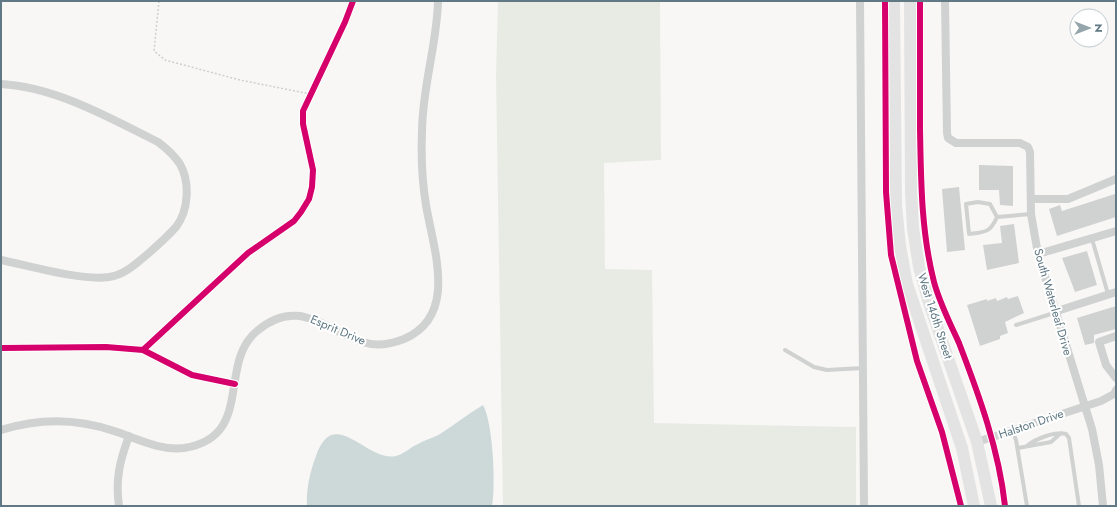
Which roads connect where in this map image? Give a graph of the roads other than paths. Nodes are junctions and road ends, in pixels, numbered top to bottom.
1 (438, 1) edge
2 (860, 1) edge
3 (894, 1) edge
4 (910, 1) edge
5 (945, 1) edge
6 (1, 84) edge
7 (1116, 180) edge
8 (1031, 199) junction
9 (1031, 214) junction
10 (997, 217) junction
11 (1116, 231) edge
12 (1092, 239) junction
13 (1038, 254) junction
14 (1, 260) edge
15 (1112, 294) edge
16 (1054, 312) junction
17 (1016, 325) dead end
18 (1116, 336) edge
19 (785, 350) dead end
20 (863, 368) junction
21 (1116, 378) edge
22 (1116, 390) edge
23 (1084, 406) junction
24 (1, 430) edge
25 (1012, 430) junction
26 (129, 436) junction
27 (977, 442) junction
28 (1018, 448) junction
29 (119, 506) edge
30 (864, 506) edge
31 (974, 506) edge
32 (990, 506) edge
33 (1027, 506) edge
34 (1079, 506) edge
35 (1103, 506) edge

1 - 26 street, Esprit Drive
2 - 20 street
3 - 31 main road, West 146th Street
4 - 27 main road, West 146th Street
5 - 8 street, South Waterleaf Drive
6 - 14 street
7 - 8 street
8 - 9 street, South Waterleaf Drive
9 - 10 lane
9 - 13 street, South Waterleaf Drive
10 - 10 lane
11 - 12 street
12 - 13 street
12 - 15 lane
13 - 16 street, South Waterleaf Drive
15 - 16 street
16 - 17 lane
16 - 23 street, South Waterleaf Drive
18 - 21 street
19 - 20 lane
20 - 30 street
22 - 23 street, Halston Drive
23 - 25 street, Halston Drive
23 - 35 street, South Waterleaf Drive
24 - 26 street, Esprit Drive
25 - 27 street, Halston Drive
25 - 28 lane
26 - 29 street
27 - 32 main road, West 146th Street
28 - 33 lane
28 - 34 lane

